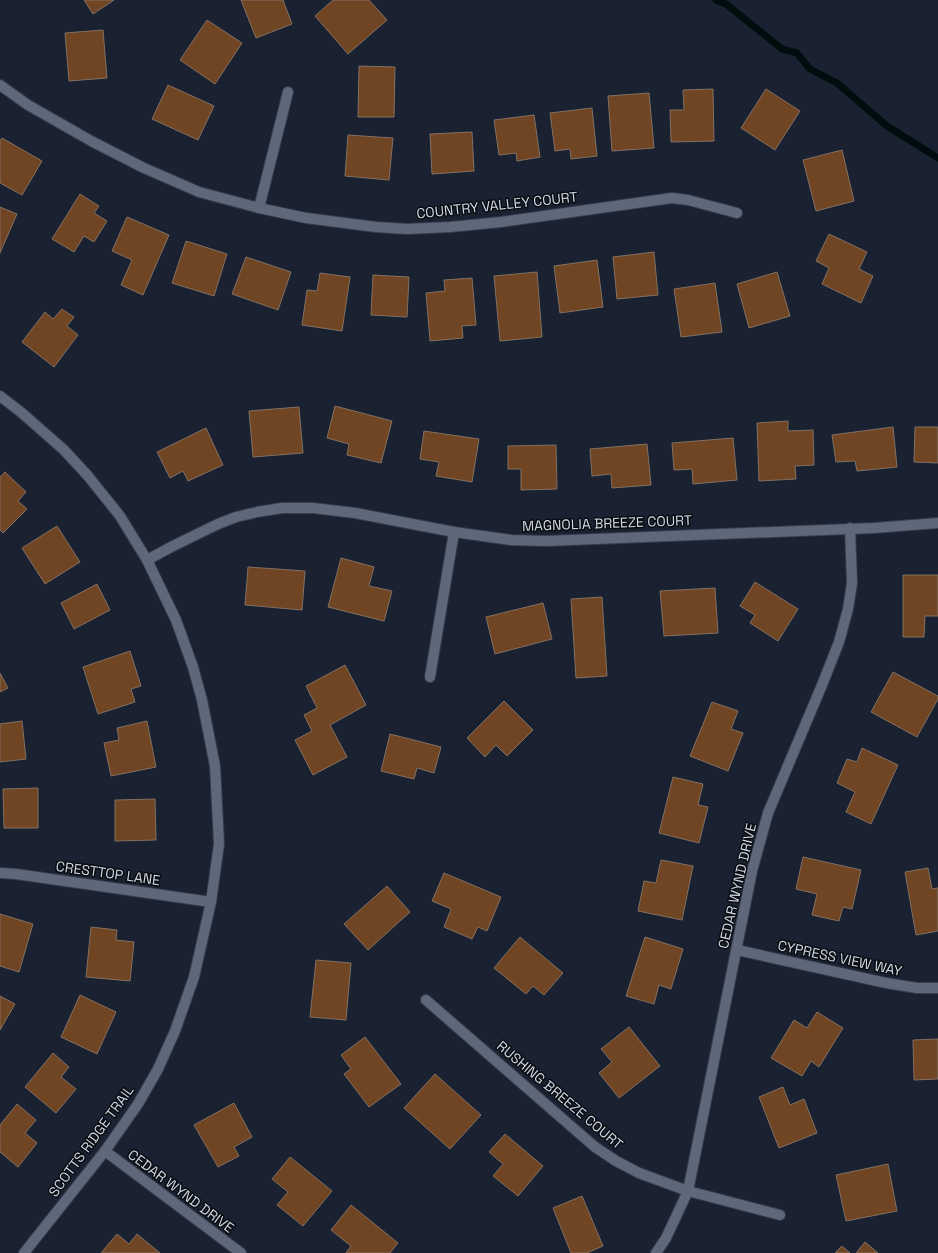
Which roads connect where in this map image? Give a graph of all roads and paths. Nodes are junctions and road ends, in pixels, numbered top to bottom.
1 (0, 85) edge
2 (288, 92) dead end
3 (259, 208) junction
4 (737, 213) dead end
5 (0, 396) edge
6 (938, 524) edge
7 (850, 528) junction
8 (454, 532) junction
9 (147, 560) junction
10 (430, 677) dead end
11 (0, 873) edge
12 (211, 902) junction
13 (737, 950) junction
14 (938, 988) edge
15 (426, 1000) dead end
16 (105, 1151) junction
17 (688, 1190) junction
18 (780, 1215) dead end
19 (24, 1253) edge
20 (241, 1253) edge
21 (656, 1253) edge

1 - 3 street, COUNTRY VALLEY COURT
2 - 3 street
3 - 4 street, COUNTRY VALLEY COURT
5 - 9 street, SCOTTS RIDGE TRAIL
6 - 7 street, MAGNOLIA BREEZE COURT
7 - 8 street, MAGNOLIA BREEZE COURT
7 - 13 street, CEDAR WYND DRIVE
8 - 9 street, MAGNOLIA BREEZE COURT
8 - 10 street
9 - 12 street, SCOTTS RIDGE TRAIL
11 - 12 street, CRESTTOP LANE
12 - 16 street, SCOTTS RIDGE TRAIL
13 - 14 street, CYPRESS VIEW WAY
13 - 17 street, CEDAR WYND DRIVE
15 - 17 street, RUSHING BREEZE COURT
16 - 19 street, SCOTTS RIDGE TRAIL
16 - 20 street, CEDAR WYND DRIVE
17 - 18 street, RUSHING BREEZE COURT
17 - 21 street, CEDAR WYND DRIVE

